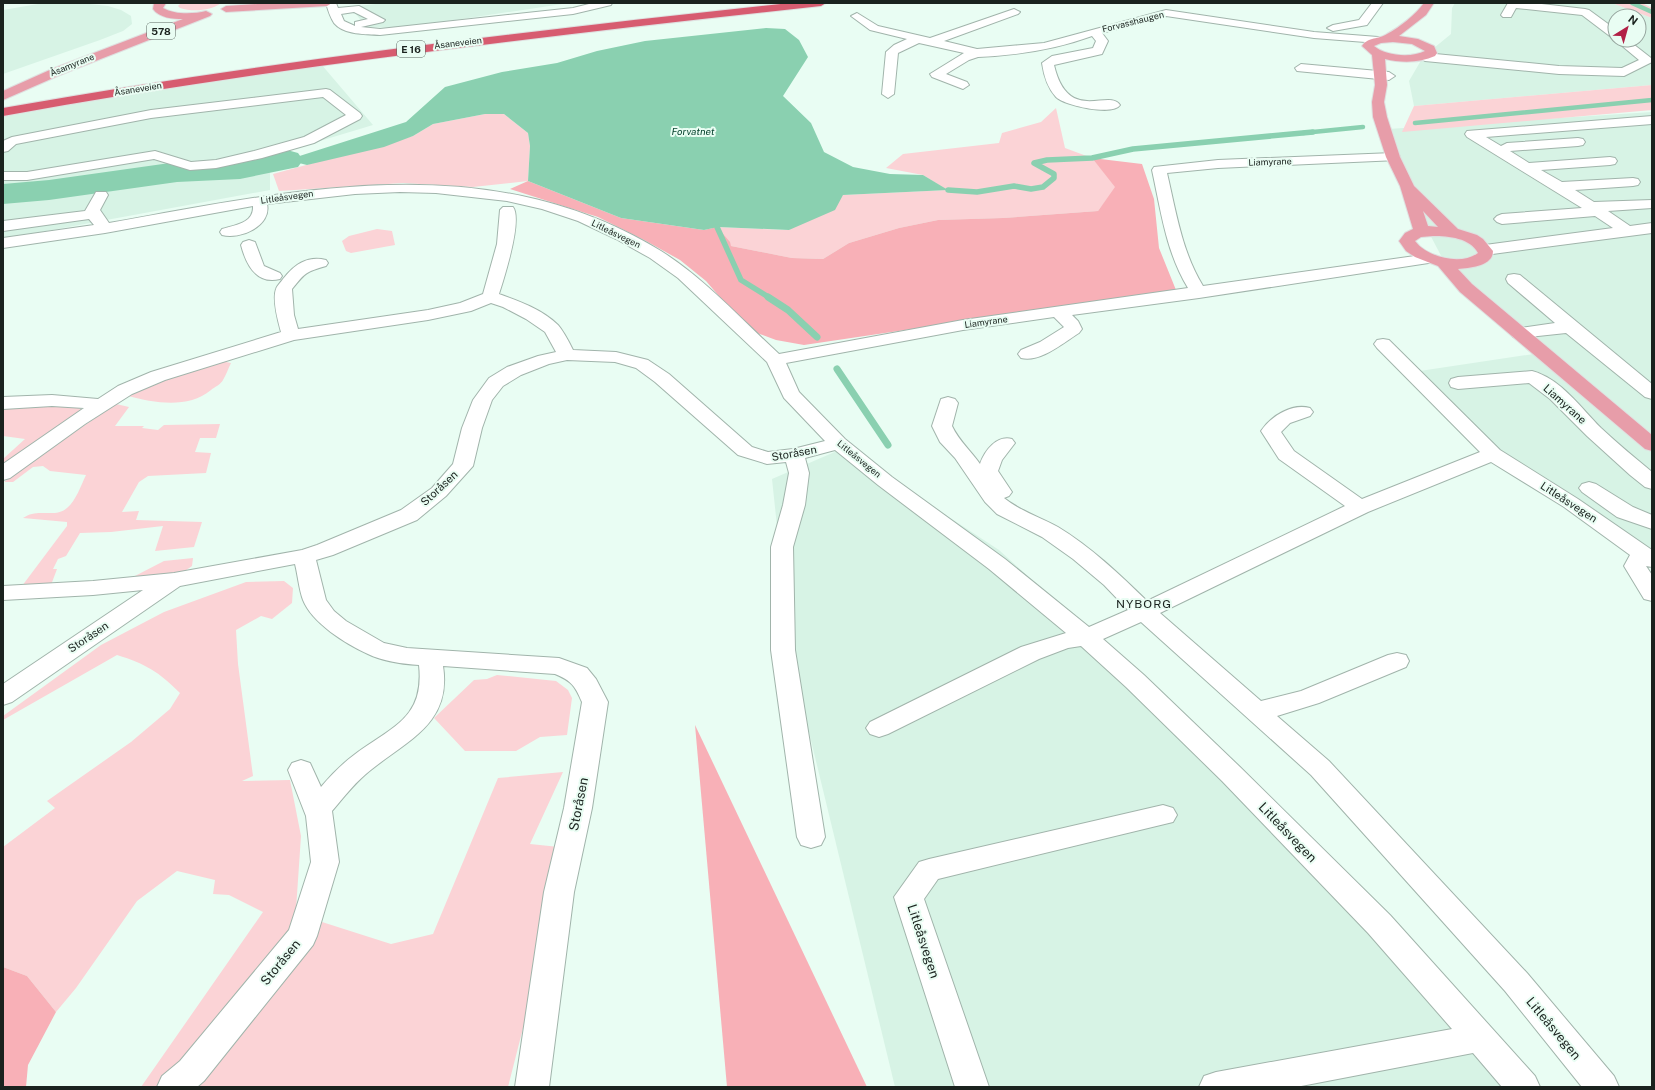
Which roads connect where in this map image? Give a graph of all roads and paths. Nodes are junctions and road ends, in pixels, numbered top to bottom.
1 (238, 3) edge
2 (752, 3) edge
3 (821, 3) edge
4 (1378, 3) edge
5 (1429, 3) edge
6 (601, 4) edge
7 (159, 6) edge
8 (331, 6) edge
9 (1150, 6) dead end
10 (226, 10) junction
11 (1014, 12) dead end
12 (1166, 13) junction
13 (1422, 13) junction
14 (206, 14) junction
15 (1507, 15) dead end
16 (858, 16) dead end
17 (350, 26) junction
18 (1607, 29) edge
19 (1093, 32) junction
20 (1314, 35) junction
21 (1383, 39) junction
22 (918, 40) junction
23 (931, 42) junction
24 (115, 48) junction
25 (1631, 48) edge
26 (1373, 51) junction
27 (1423, 52) junction
28 (977, 53) junction
29 (1301, 68) dead end
30 (1383, 78) junction
31 (963, 85) dead end
32 (888, 94) dead end
33 (3, 96) edge
34 (3, 103) edge
35 (1114, 105) dead end
36 (3, 112) edge
37 (1652, 120) edge
38 (1578, 142) dead end
39 (3, 148) edge
40 (1494, 148) junction
41 (1392, 157) junction
42 (1610, 161) dead end
43 (1526, 167) junction
44 (3, 176) edge
45 (1633, 182) dead end
46 (1407, 186) junction
47 (1559, 187) junction
48 (101, 195) dead end
49 (259, 200) junction
50 (1652, 204) edge
51 (1595, 209) junction
52 (508, 210) dead end
53 (93, 214) junction
54 (1502, 218) dead end
55 (3, 226) edge
56 (105, 228) junction
57 (1652, 228) edge
58 (1627, 231) junction
59 (228, 232) dead end
60 (1422, 232) junction
61 (1452, 233) junction
62 (1580, 237) junction
63 (1470, 238) junction
64 (3, 243) edge
65 (249, 245) dead end
66 (1409, 248) junction
67 (1485, 250) junction
68 (1436, 260) junction
69 (1472, 262) junction
70 (320, 263) dead end
71 (1328, 273) junction
72 (274, 276) dead end
73 (1514, 279) dead end
74 (1199, 293) junction
75 (490, 297) junction
76 (1059, 312) junction
77 (1498, 315) junction
78 (1570, 327) junction
79 (1518, 332) junction
80 (291, 335) junction
81 (1383, 344) dead end
82 (1027, 354) dead end
83 (567, 355) junction
84 (775, 360) junction
85 (1458, 383) dead end
86 (1652, 393) edge
87 (3, 402) edge
88 (948, 403) dead end
89 (100, 405) junction
90 (1303, 412) dead end
91 (838, 443) junction
92 (1005, 443) dead end
93 (1652, 446) edge
94 (1493, 454) junction
95 (794, 455) junction
96 (3, 474) edge
97 (1652, 483) edge
98 (1589, 488) dead end
99 (1360, 507) junction
100 (1028, 520) junction
101 (1652, 523) edge
102 (304, 556) junction
103 (1647, 556) edge
104 (174, 580) junction
105 (3, 593) edge
106 (1652, 594) edge
107 (1144, 612) junction
108 (1086, 637) junction
109 (430, 658) junction
110 (1397, 661) dead end
111 (3, 696) edge
112 (1256, 711) junction
113 (879, 728) dead end
114 (300, 770) dead end
115 (318, 810) junction
116 (1163, 815) dead end
117 (812, 837) dead end
118 (1480, 1038) junction
119 (174, 1087) edge
120 (532, 1087) edge
121 (972, 1087) edge
122 (1216, 1087) edge
123 (1522, 1087) edge
124 (1602, 1087) edge

1 - 10 main road, 578
2 - 34 highway, Åsaneveien / E 16
3 - 36 highway, Åsaneveien / E 16
4 - 20 street
5 - 13 main road
6 - 17 street
7 - 14 main road, 578
7 - 24 main road, Åsamyrane / 578
8 - 10 main road, 578
8 - 17 street
8 - 17 street
9 - 12 street
10 - 14 main road, 578
11 - 23 street, Forvasshaugen
12 - 19 street, Forvasshaugen
12 - 20 street, Forvasshaugen
13 - 21 main road
13 - 27 main road
14 - 24 main road, Åsamyrane / 578
15 - 18 street
16 - 22 street, Forvasshaugen
19 - 28 street, Forvasshaugen
19 - 35 street
20 - 21 street, Forvasshaugen
20 - 26 street, Forvasshaugen
21 - 26 main road
21 - 27 main road
22 - 23 street, Forvasshaugen
22 - 32 street, Forvasshaugen
23 - 28 street, Forvasshaugen
24 - 33 main road, Åsamyrane / 578
25 - 27 street
26 - 27 main road
26 - 30 main road
27 - 30 main road
28 - 31 street, Forvasshaugen
29 - 30 street
30 - 41 main road
37 - 40 street
38 - 40 street
39 - 44 street
40 - 43 street
41 - 46 main road
41 - 74 street, Liamyrane
42 - 43 street
43 - 47 street
45 - 47 street
46 - 60 main road
46 - 61 main road
47 - 51 street
48 - 53 street
49 - 56 street, Litleåsvegen
49 - 59 street
49 - 84 street, Litleåsvegen
50 - 51 street
51 - 54 street
51 - 58 street
52 - 75 street
53 - 55 street
53 - 56 street
56 - 64 street, Litleåsvegen
57 - 58 street
58 - 62 street
60 - 61 main road
60 - 66 main road
61 - 63 main road
62 - 63 street
62 - 67 street
63 - 67 main road
65 - 72 street
66 - 68 main road
66 - 71 street, Liamyrane
67 - 69 main road
68 - 69 main road
68 - 71 street, Liamyrane
68 - 77 main road
69 - 77 main road
70 - 80 street
71 - 74 street, Liamyrane
73 - 78 street
74 - 76 street, Liamyrane
75 - 80 street
75 - 83 street
76 - 82 street
76 - 84 street, Liamyrane
77 - 79 main road
78 - 79 street
78 - 86 street
79 - 93 main road
80 - 89 street
81 - 94 street, Litleåsvegen
83 - 95 street, Storåsen
83 - 102 street, Storåsen
84 - 91 street, Litleåsvegen
85 - 97 street, Liamyrane
87 - 89 street
88 - 100 street, Litleåsvegen
89 - 96 street
90 - 99 street
91 - 95 street, Storåsen
91 - 108 street, Litleåsvegen
92 - 100 street, Litleåsvegen
94 - 99 street
94 - 103 street, Litleåsvegen
95 - 117 street
98 - 101 street
99 - 107 street
100 - 107 street, Litleåsvegen
102 - 104 street, Storåsen
102 - 109 street, Storåsen
103 - 106 street, Litleåsvegen
104 - 105 street, Storåsen
104 - 111 street, Storåsen
107 - 108 street
107 - 112 street, Litleåsvegen
108 - 113 street
108 - 118 street, Litleåsvegen
109 - 115 street
109 - 120 street, Storåsen
110 - 112 street
112 - 124 street, Litleåsvegen
114 - 115 street, Storåsen
115 - 119 street, Storåsen
116 - 121 street, Litleåsvegen
118 - 122 street
118 - 123 street, Litleåsvegen

